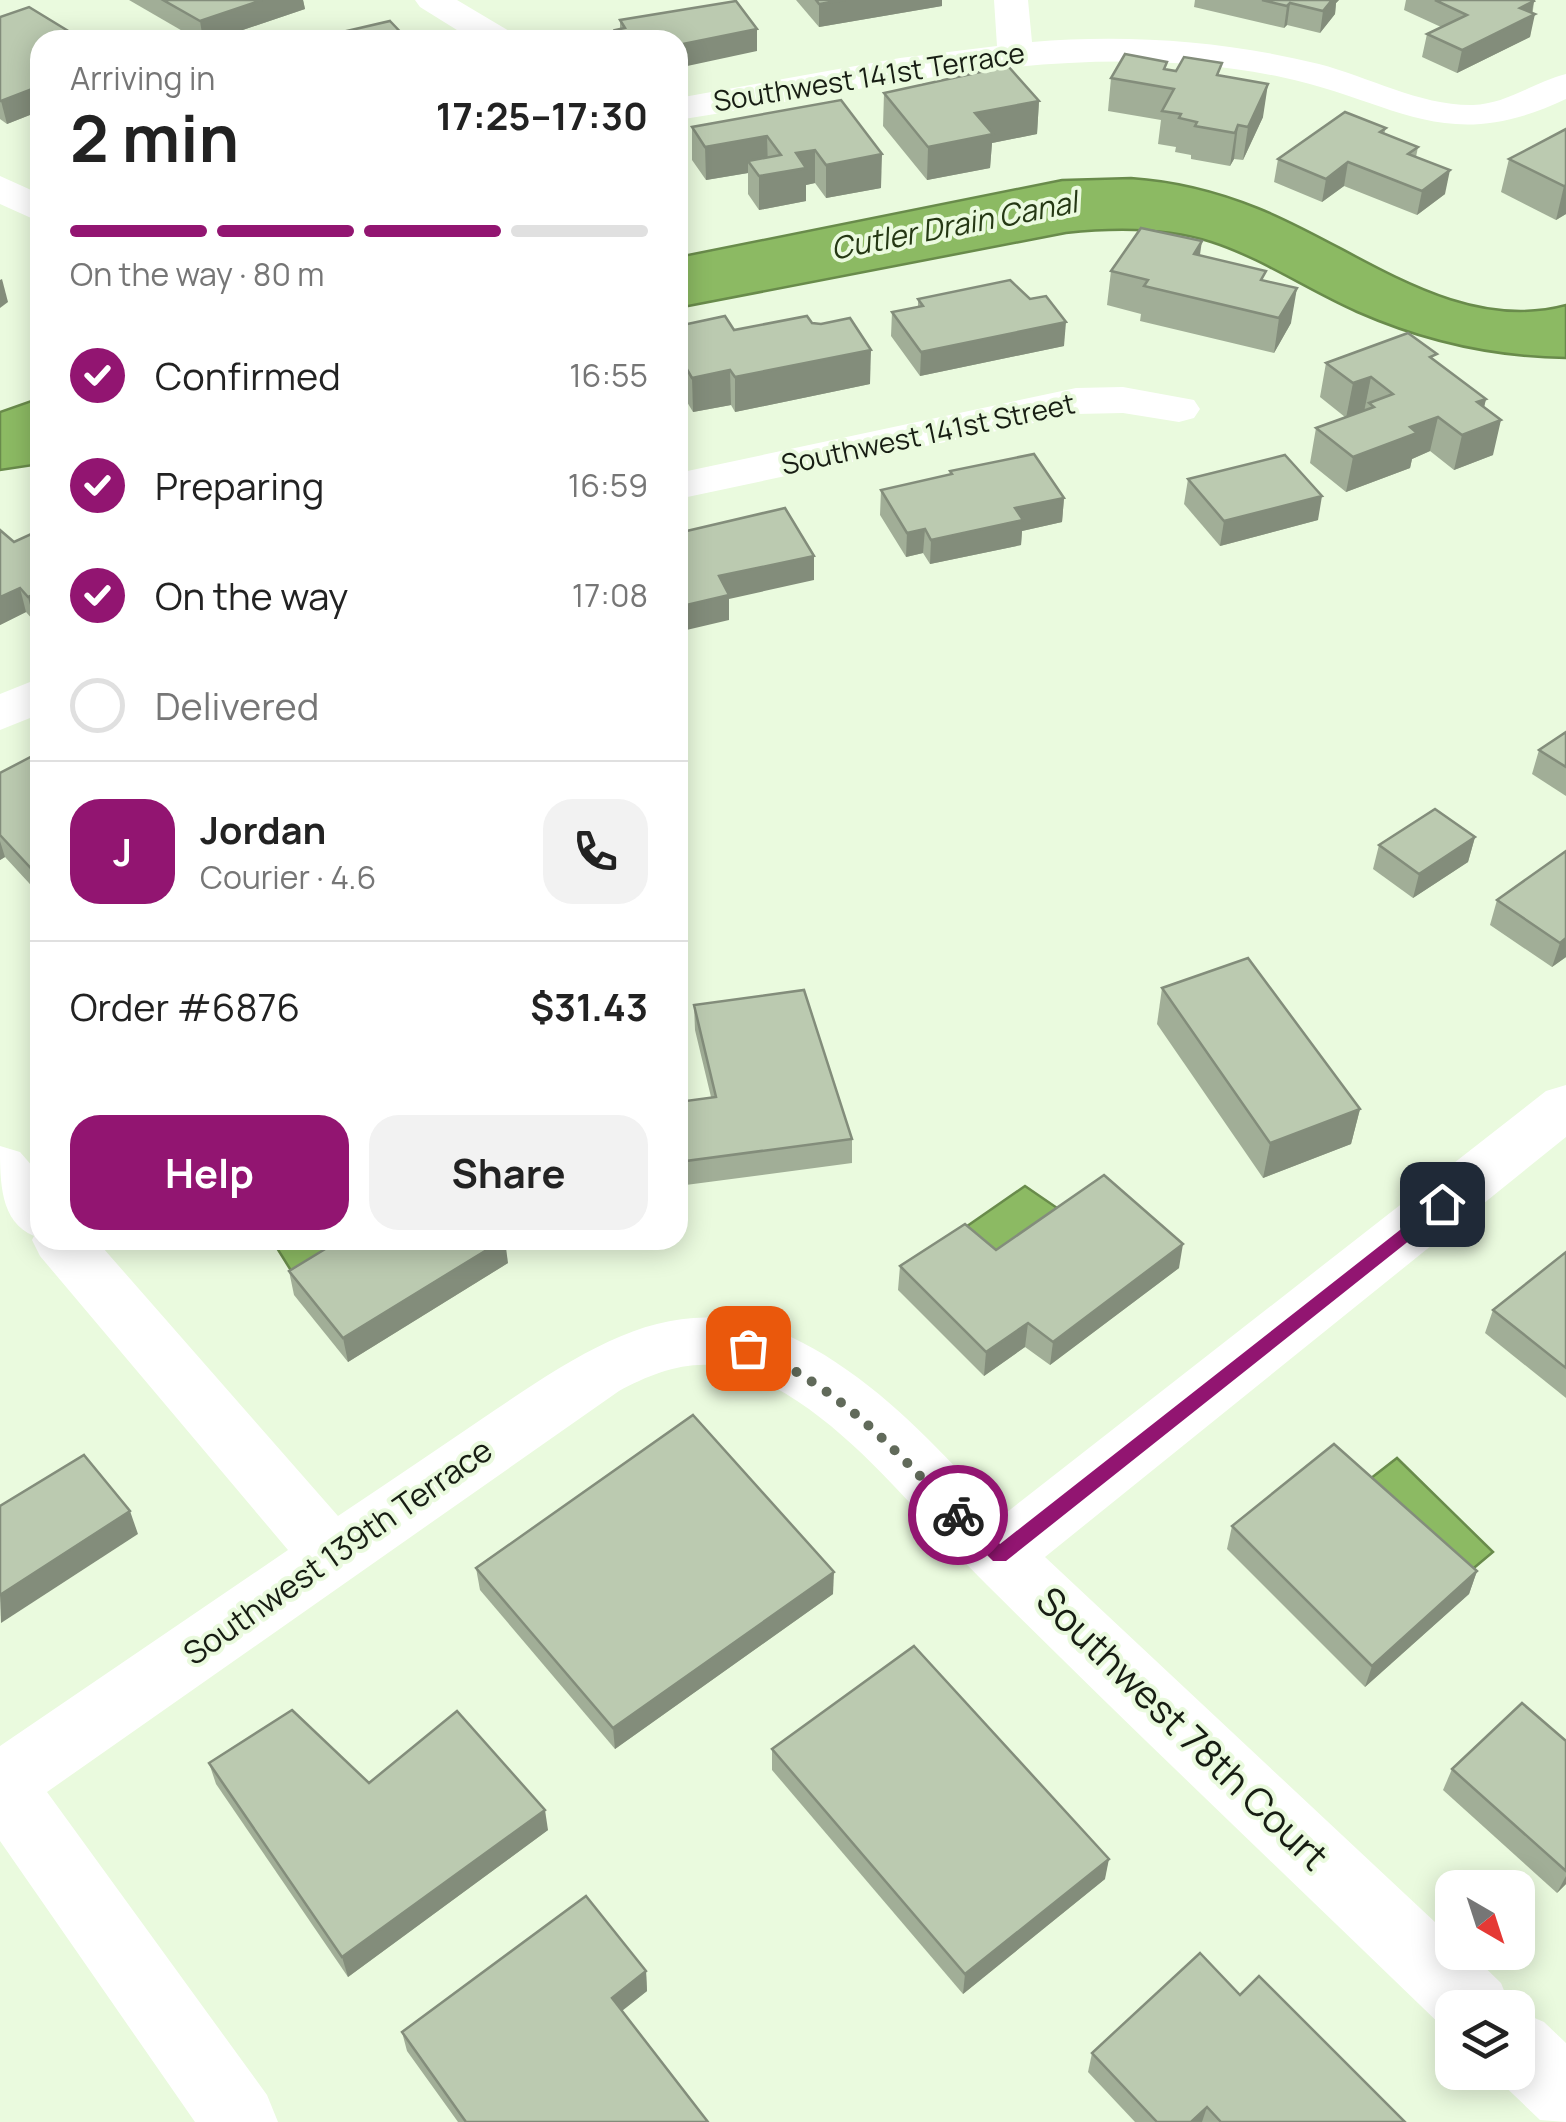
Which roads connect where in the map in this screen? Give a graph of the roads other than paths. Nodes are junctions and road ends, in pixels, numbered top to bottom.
1 (432, 0) edge
2 (1012, 0) edge
3 (482, 30) edge
4 (1015, 52) junction
5 (1566, 85) edge
6 (688, 107) edge
7 (0, 188) edge
8 (30, 204) edge
9 (1179, 408) dead end
10 (688, 484) edge
11 (30, 699) edge
12 (0, 714) edge
13 (1566, 1106) edge
14 (0, 1168) edge
15 (30, 1203) edge
16 (70, 1250) edge
17 (686, 1340) joint
18 (333, 1556) junction
19 (999, 1556) junction
20 (0, 1785) edge
21 (1456, 1990) edge
22 (1535, 2064) edge
23 (1566, 2094) edge
24 (240, 2122) edge

1 - 3 street
2 - 4 street
4 - 5 street, Southwest 141st Terrace
4 - 6 street, Southwest 141st Terrace
7 - 8 street
9 - 10 street, Southwest 141st Street
11 - 12 street
13 - 19 street
14 - 15 street
16 - 18 street
17 - 18 street, Southwest 139th Terrace
17 - 19 street, Southwest 78th Court
18 - 20 street, Southwest 139th Terrace
19 - 21 street, Southwest 78th Court
20 - 24 street
22 - 23 street

